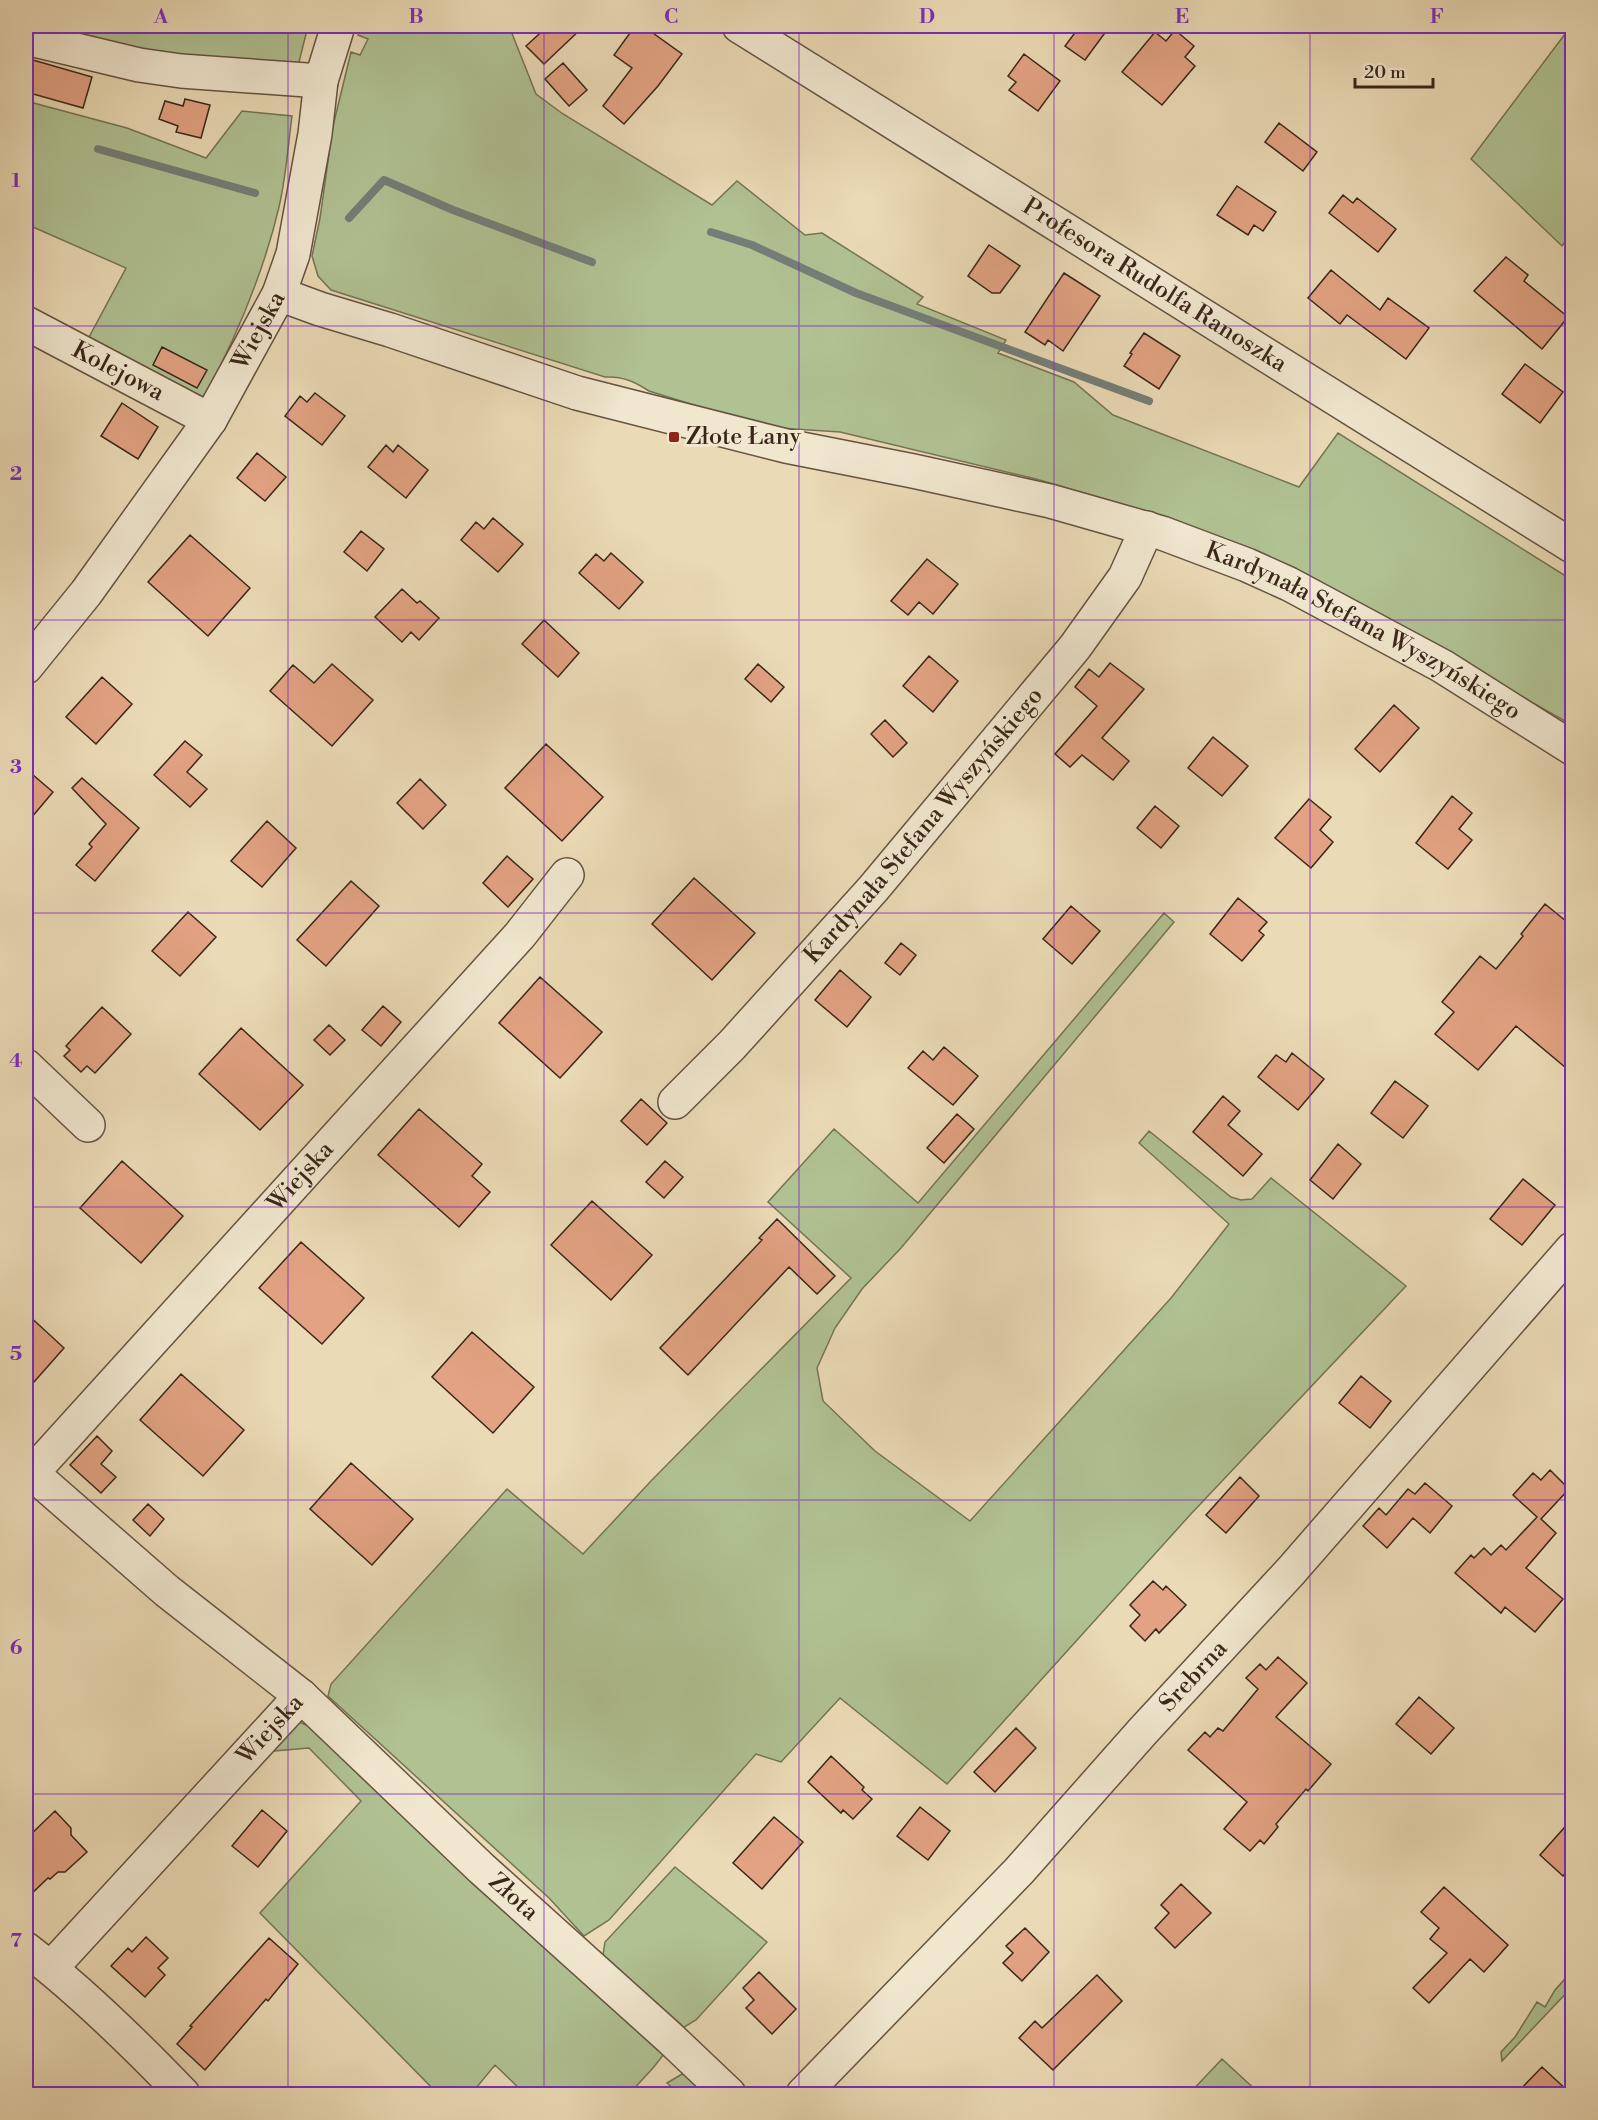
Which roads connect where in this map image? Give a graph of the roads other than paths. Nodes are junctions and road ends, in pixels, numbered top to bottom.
1 (338, 26) edge
2 (739, 26) edge
3 (26, 38) edge
4 (321, 81) junction
5 (279, 294) junction
6 (26, 323) edge
7 (630, 405) joint
8 (210, 420) junction
9 (1160, 533) junction
10 (1572, 546) edge
11 (26, 667) edge
12 (1572, 748) edge
13 (567, 875) dead end
14 (26, 1066) edge
15 (675, 1102) dead end
16 (88, 1125) dead end
17 (1572, 1249) edge
18 (28, 1471) edge
19 (302, 1696) junction
20 (38, 1958) edge
21 (183, 2094) edge
22 (729, 2094) edge
23 (803, 2094) edge

1 - 4 street
2 - 10 street, Profesora Rudolfa Ranoszka
3 - 4 street
4 - 5 street
5 - 7 street, Wiejska
5 - 8 street, Wiejska
6 - 8 street, Kolejowa
7 - 9 street, Kardynała Stefana Wyszyńskiego
8 - 11 street, Wiejska
9 - 12 street, Kardynała Stefana Wyszyńskiego
9 - 15 street, Kardynała Stefana Wyszyńskiego
13 - 18 street, Wiejska
14 - 16 street
17 - 23 street, Srebrna
18 - 19 street, Wiejska
19 - 20 street, Wiejska
19 - 22 street, Złota
20 - 21 street, Wiejska

